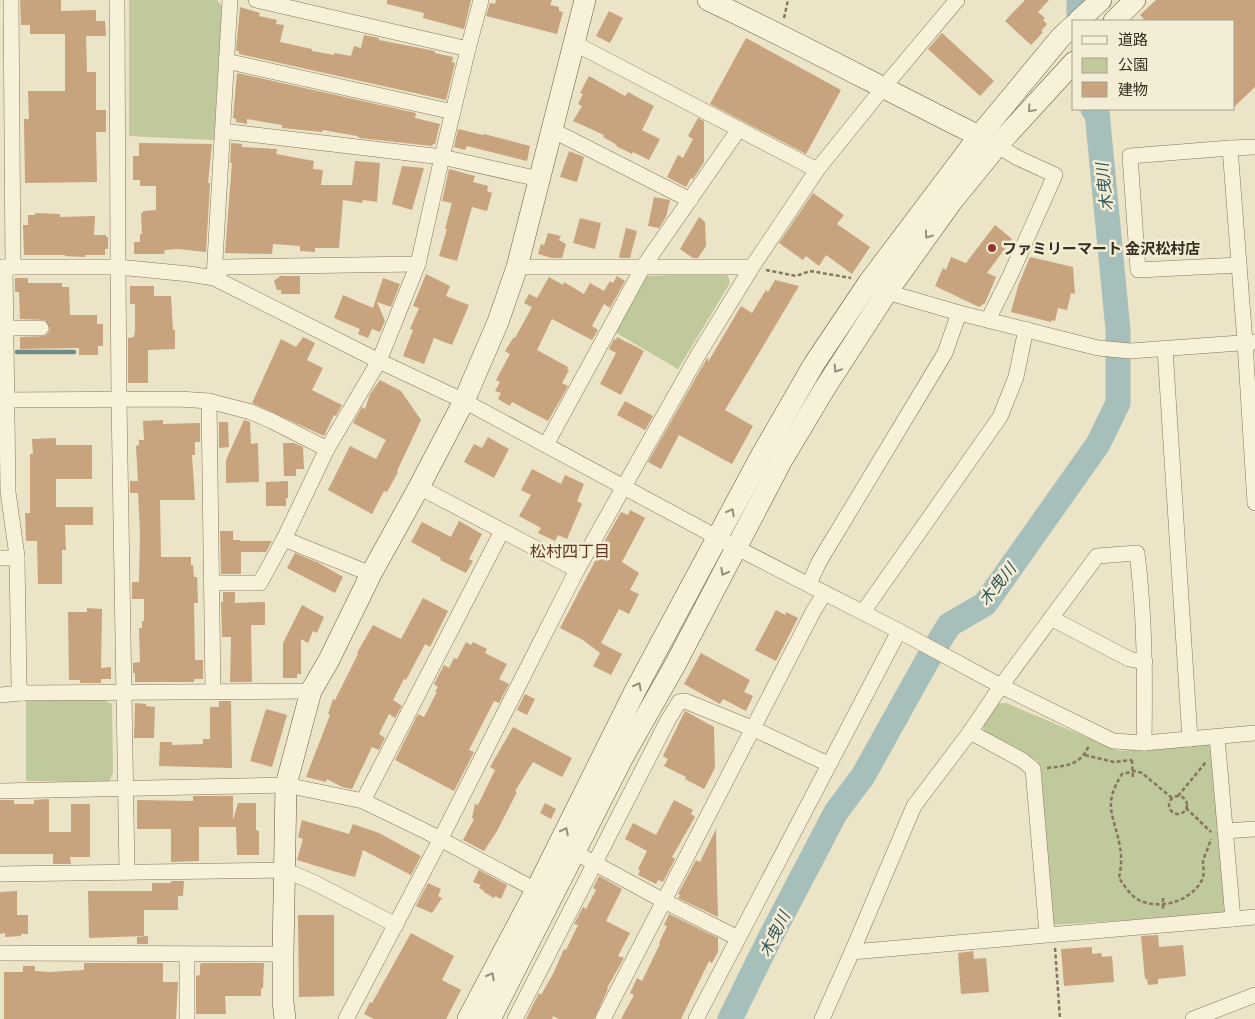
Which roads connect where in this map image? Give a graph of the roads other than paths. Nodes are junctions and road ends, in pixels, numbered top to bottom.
1 (11, 0) edge
2 (117, 0) edge
3 (230, 0) edge
4 (256, 0) edge
5 (481, 0) edge
6 (585, 0) edge
7 (708, 0) edge
8 (1101, 0) edge
9 (1135, 0) edge
10 (952, 1) edge
11 (1116, 19) edge
12 (1079, 20) edge
13 (1067, 31) edge
14 (574, 43) junction
15 (468, 49) junction
16 (226, 61) junction
17 (1069, 67) edge
18 (882, 88) junction
19 (453, 112) junction
20 (739, 129) junction
21 (552, 130) junction
22 (222, 131) junction
23 (979, 136) junction
24 (997, 146) junction
25 (1255, 147) edge
26 (1230, 148) junction
27 (442, 157) junction
28 (817, 170) junction
29 (539, 179) junction
30 (690, 200) junction
31 (418, 264) junction
32 (1239, 265) junction
33 (6, 267) edge
34 (118, 267) junction
35 (517, 267) junction
36 (643, 267) junction
37 (752, 267) junction
38 (214, 278) junction
39 (878, 287) junction
40 (958, 313) junction
41 (988, 320) junction
42 (6, 328) junction
43 (41, 328) dead end
44 (1026, 329) junction
45 (1250, 342) edge
46 (1165, 348) junction
47 (379, 361) junction
48 (4, 400) edge
49 (119, 401) junction
50 (209, 401) junction
51 (464, 401) junction
52 (546, 445) junction
53 (327, 449) junction
54 (419, 487) junction
55 (622, 487) junction
56 (4, 492) edge
57 (1255, 503) edge
58 (502, 531) junction
59 (718, 537) junction
60 (284, 539) junction
61 (737, 548) junction
62 (0, 558) edge
63 (17, 558) junction
64 (577, 570) junction
65 (371, 574) junction
66 (212, 583) junction
67 (809, 584) junction
68 (825, 593) junction
69 (863, 612) junction
70 (1051, 618) junction
71 (899, 631) junction
72 (1145, 662) junction
73 (1001, 686) junction
74 (662, 689) junction
75 (212, 691) junction
76 (311, 691) junction
77 (124, 692) junction
78 (22, 693) junction
79 (0, 695) edge
80 (685, 701) junction
81 (754, 729) junction
82 (970, 732) junction
83 (1255, 733) edge
84 (1190, 739) junction
85 (1217, 742) junction
86 (1144, 743) junction
87 (828, 764) junction
88 (286, 785) junction
89 (126, 788) junction
90 (0, 791) edge
91 (363, 801) junction
92 (1255, 828) edge
93 (1225, 831) junction
94 (440, 840) junction
95 (574, 852) junction
96 (595, 863) junction
97 (285, 870) junction
98 (127, 872) junction
99 (0, 874) edge
100 (536, 890) junction
101 (664, 901) junction
102 (1255, 917) edge
103 (1233, 919) junction
104 (396, 924) junction
105 (1050, 934) junction
106 (738, 938) junction
107 (852, 952) junction
108 (0, 953) edge
109 (283, 954) junction
110 (187, 955) junction
111 (1255, 995) edge
112 (187, 1019) edge
113 (285, 1019) edge
114 (346, 1019) edge
115 (468, 1019) edge
116 (490, 1019) edge
117 (515, 1019) edge
118 (603, 1019) edge
119 (696, 1019) edge
120 (822, 1019) edge
121 (1193, 1019) edge

1 - 33 street
2 - 34 street
3 - 16 street
4 - 15 street
5 - 15 street
6 - 14 street
7 - 18 street
8 - 12 street
9 - 11 street
10 - 18 street
13 - 23 street
14 - 20 street
14 - 21 street
15 - 19 street
16 - 19 street
16 - 22 street
17 -> 24 street
18 - 23 street
18 - 28 street
19 - 27 street
20 - 28 street
20 - 30 street
21 - 29 street
21 - 30 street
22 - 27 street
22 - 38 street
23 - 24 street
23 - 39 street
24 -> 39 street
24 - 41 street
25 - 26 street
26 - 32 street
26 - 32 street
27 - 29 street
27 - 31 street
28 - 37 street
29 - 35 street
30 - 36 street
31 - 38 street
31 - 47 street
32 - 45 street
33 - 34 street
33 - 42 street
34 - 38 street
34 - 49 street
35 - 36 street
35 - 51 street
36 - 37 street
36 - 52 street
37 - 55 street
38 - 47 street
39 - 40 street
59 -> 39 street
39 -> 61 street
40 - 41 street
40 - 67 street
41 - 44 street
42 - 43 street
42 - 48 street
44 - 46 street
44 - 69 street
45 - 46 street
45 - 57 street
46 - 84 street
47 - 51 street
47 - 53 street
48 - 49 street
48 - 56 street
49 - 50 street
49 - 77 street
50 - 53 street
50 - 66 street
51 - 52 street
51 - 54 street
52 - 55 street
53 - 60 street
54 - 58 street
54 - 65 street
55 - 59 street
55 - 64 street
56 - 63 street
58 - 64 street
58 - 91 street
59 - 61 street
100 -> 59 street
60 - 65 street
60 - 66 street
61 - 67 street
61 -> 74 street
62 - 63 street
63 - 78 street
64 - 94 street
65 - 76 street
66 - 75 street
67 - 68 street
68 - 69 street
68 - 81 street
69 - 71 street
70 - 72 street
70 - 72 street
70 - 73 street
71 - 73 street
71 - 87 street
72 - 86 street
73 - 82 street
73 - 86 street
74 - 80 street
74 - 95 street
75 - 76 street
75 - 77 street
76 - 88 street
77 - 78 street
77 - 89 street
78 - 79 street
80 - 81 street
80 - 96 street
81 - 87 street
81 - 101 street
82 - 105 street
82 - 107 street
83 - 85 street
84 - 85 street
84 - 86 street
85 - 93 street
87 - 106 street
88 - 89 street
88 - 91 street
88 - 97 street
89 - 90 street
89 - 98 street
91 - 94 street
92 - 93 street
93 - 103 street
94 - 100 street
94 - 104 street
95 - 96 street
95 - 116 street
96 - 101 street
96 - 117 street
97 - 98 street
97 - 104 street
97 - 109 street
98 - 99 street
115 -> 100 street
101 - 106 street
101 - 118 street
102 - 103 street
103 - 105 street
104 - 114 street
105 - 107 street
106 - 119 street
107 - 120 street
108 - 110 street
109 - 110 street
109 - 113 street
110 - 112 street
111 - 121 street

